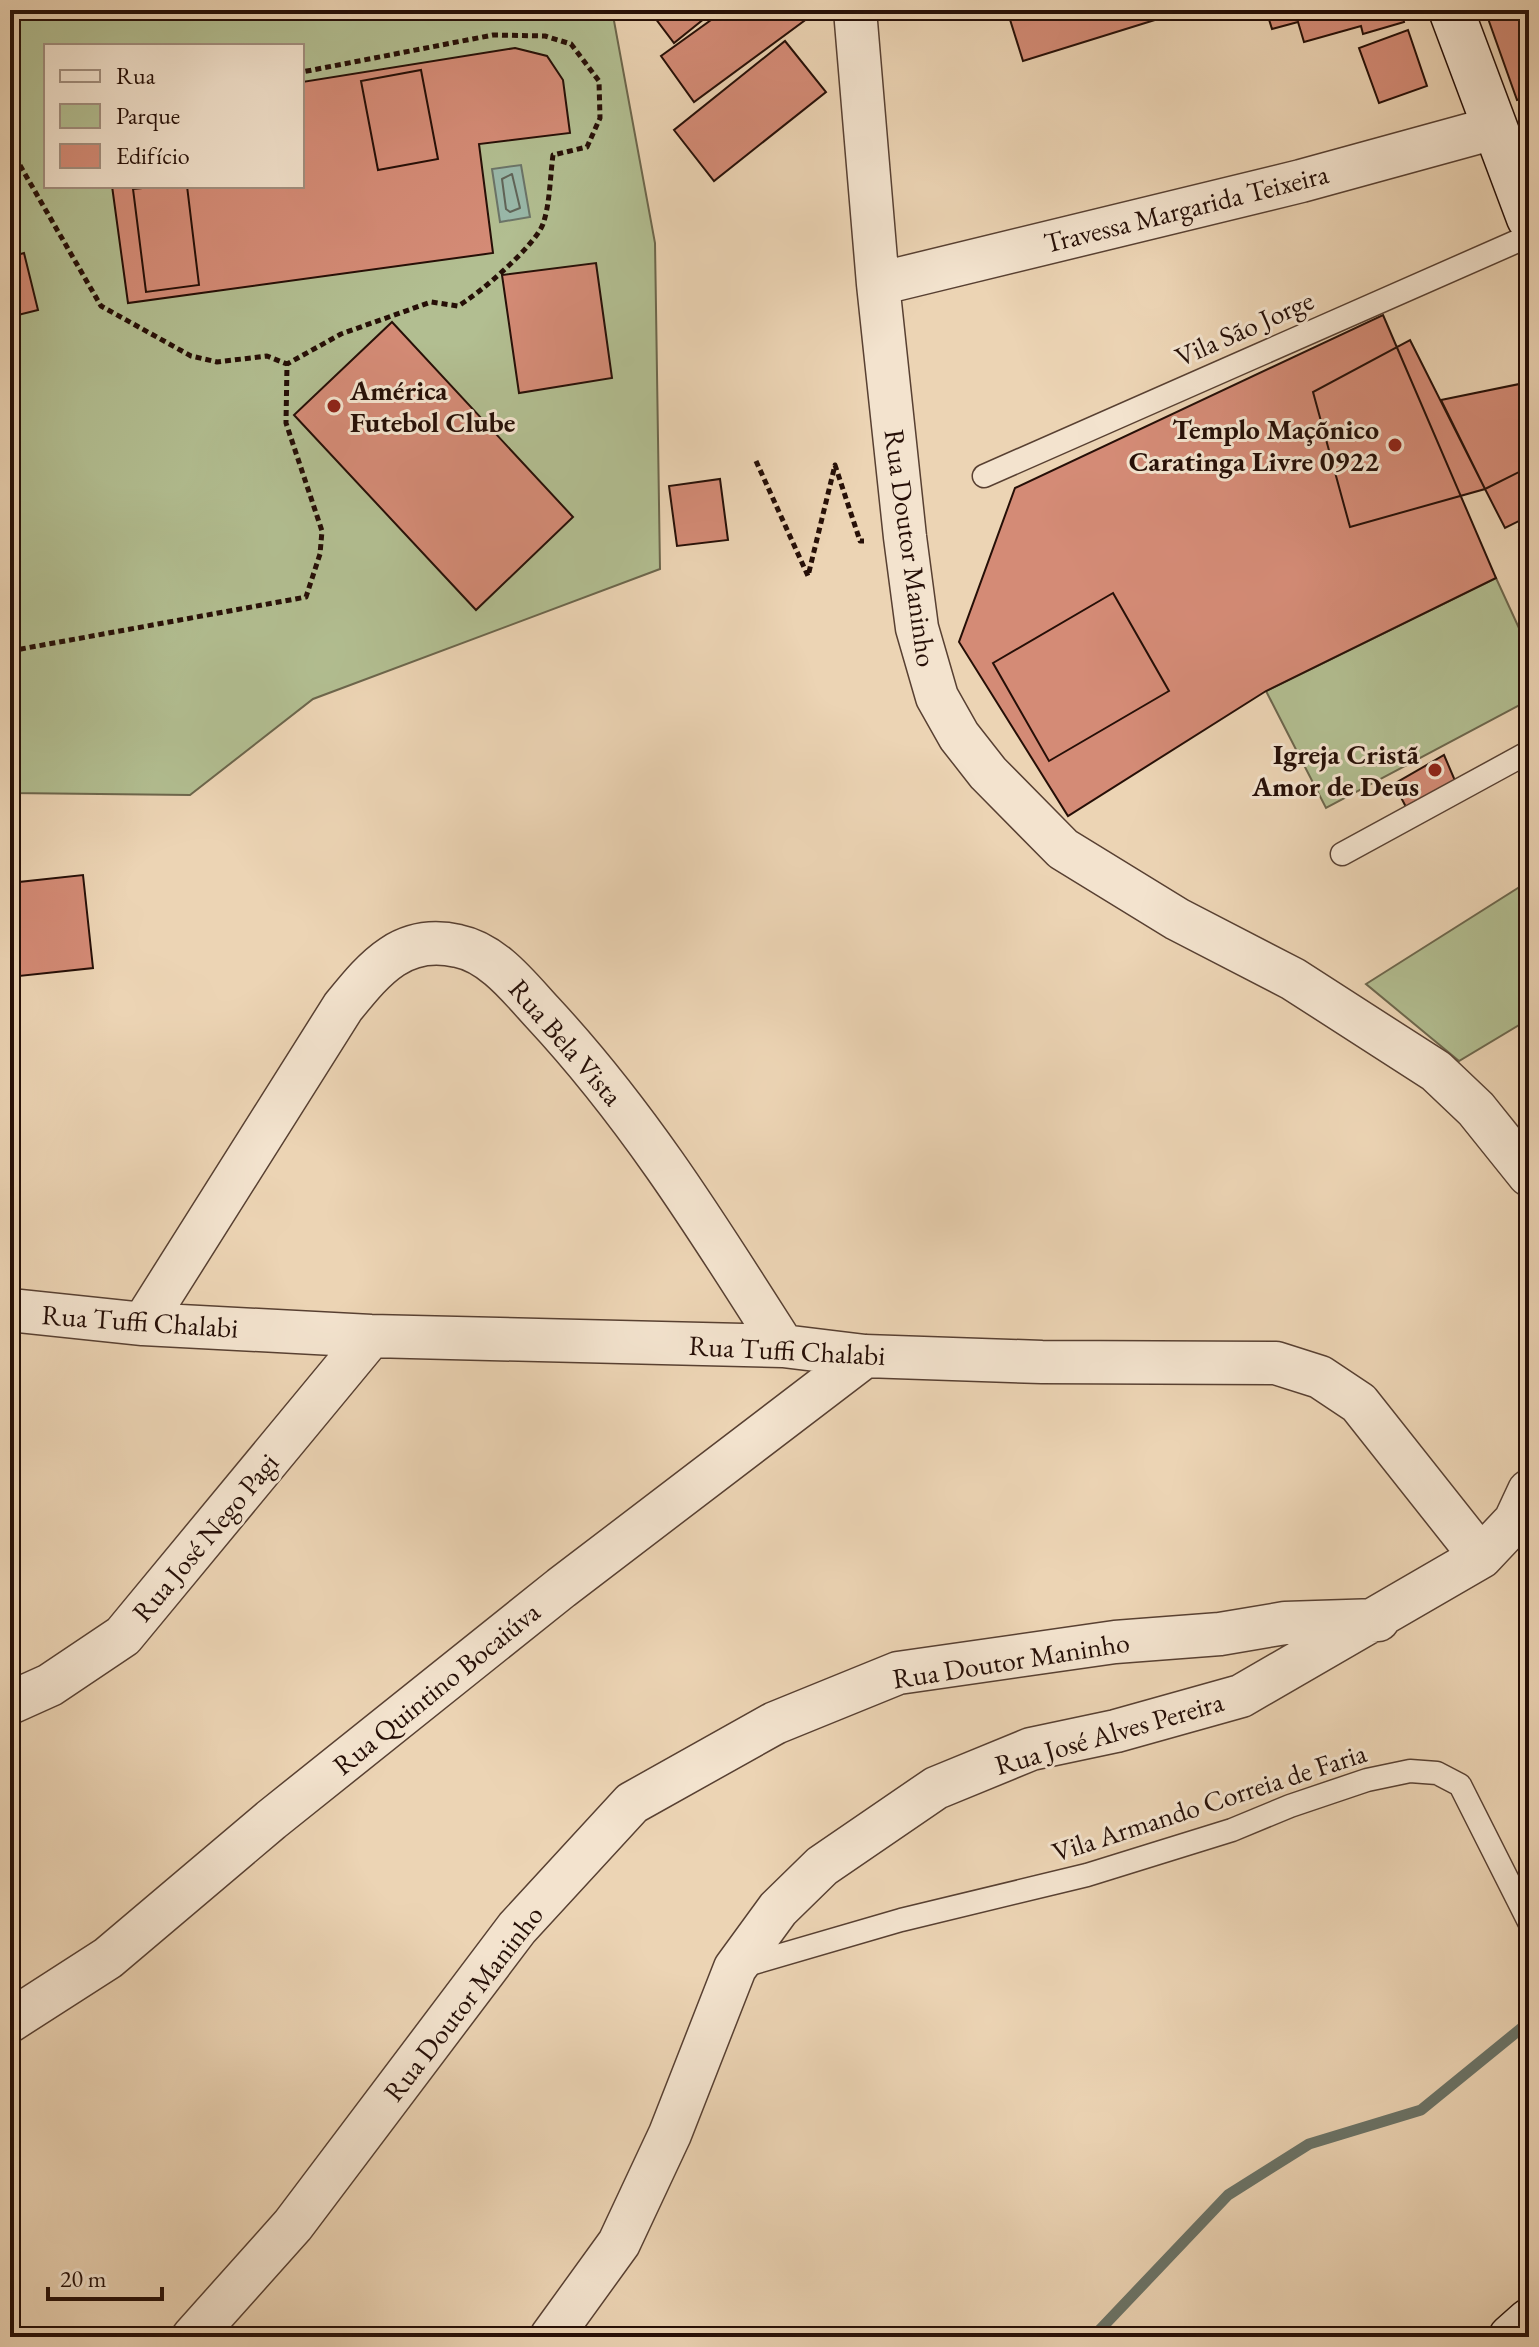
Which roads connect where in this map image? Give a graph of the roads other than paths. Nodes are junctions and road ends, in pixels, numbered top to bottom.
1 (855, 10) edge
2 (1451, 10) edge
3 (1494, 128) junction
4 (1529, 218) edge
5 (1529, 236) edge
6 (878, 284) junction
7 (984, 476) dead end
8 (1529, 752) edge
9 (1342, 854) dead end
10 (1529, 1175) edge
11 (10, 1310) edge
12 (143, 1324) junction
13 (371, 1336) junction
14 (783, 1346) junction
15 (865, 1356) junction
16 (1529, 1491) edge
17 (1481, 1557) junction
18 (1378, 1620) junction
19 (10, 1703) edge
20 (1529, 1922) edge
21 (735, 1968) junction
22 (10, 2021) edge
23 (1529, 2321) edge
24 (193, 2337) edge
25 (551, 2337) edge
26 (1511, 2337) edge

1 - 6 street, Rua Doutor Maninho
2 - 3 main road
3 - 4 main road
3 - 6 street, Travessa Margarida Teixeira
5 - 7 lane, Vila São Jorge
6 - 10 street, Rua Doutor Maninho
8 - 9 lane
11 - 12 street, Rua Tuffi Chalabi
12 - 13 street, Rua Tuffi Chalabi
12 - 14 street, Rua Bela Vista
13 - 14 street, Rua Tuffi Chalabi
13 - 19 street, Rua José Nego Pagi
14 - 15 street, Rua Tuffi Chalabi
15 - 17 street, Rua Tuffi Chalabi
15 - 22 street, Rua Quintino Bocaiúva
16 - 17 street, Rua Doutor Maninho
17 - 18 street, Rua Doutor Maninho
18 - 21 street, Rua José Alves Pereira
18 - 24 street, Rua Doutor Maninho
20 - 21 lane, Vila Armando Correia de Faria
21 - 25 street, Rua José Alves Pereira
23 - 26 main road

